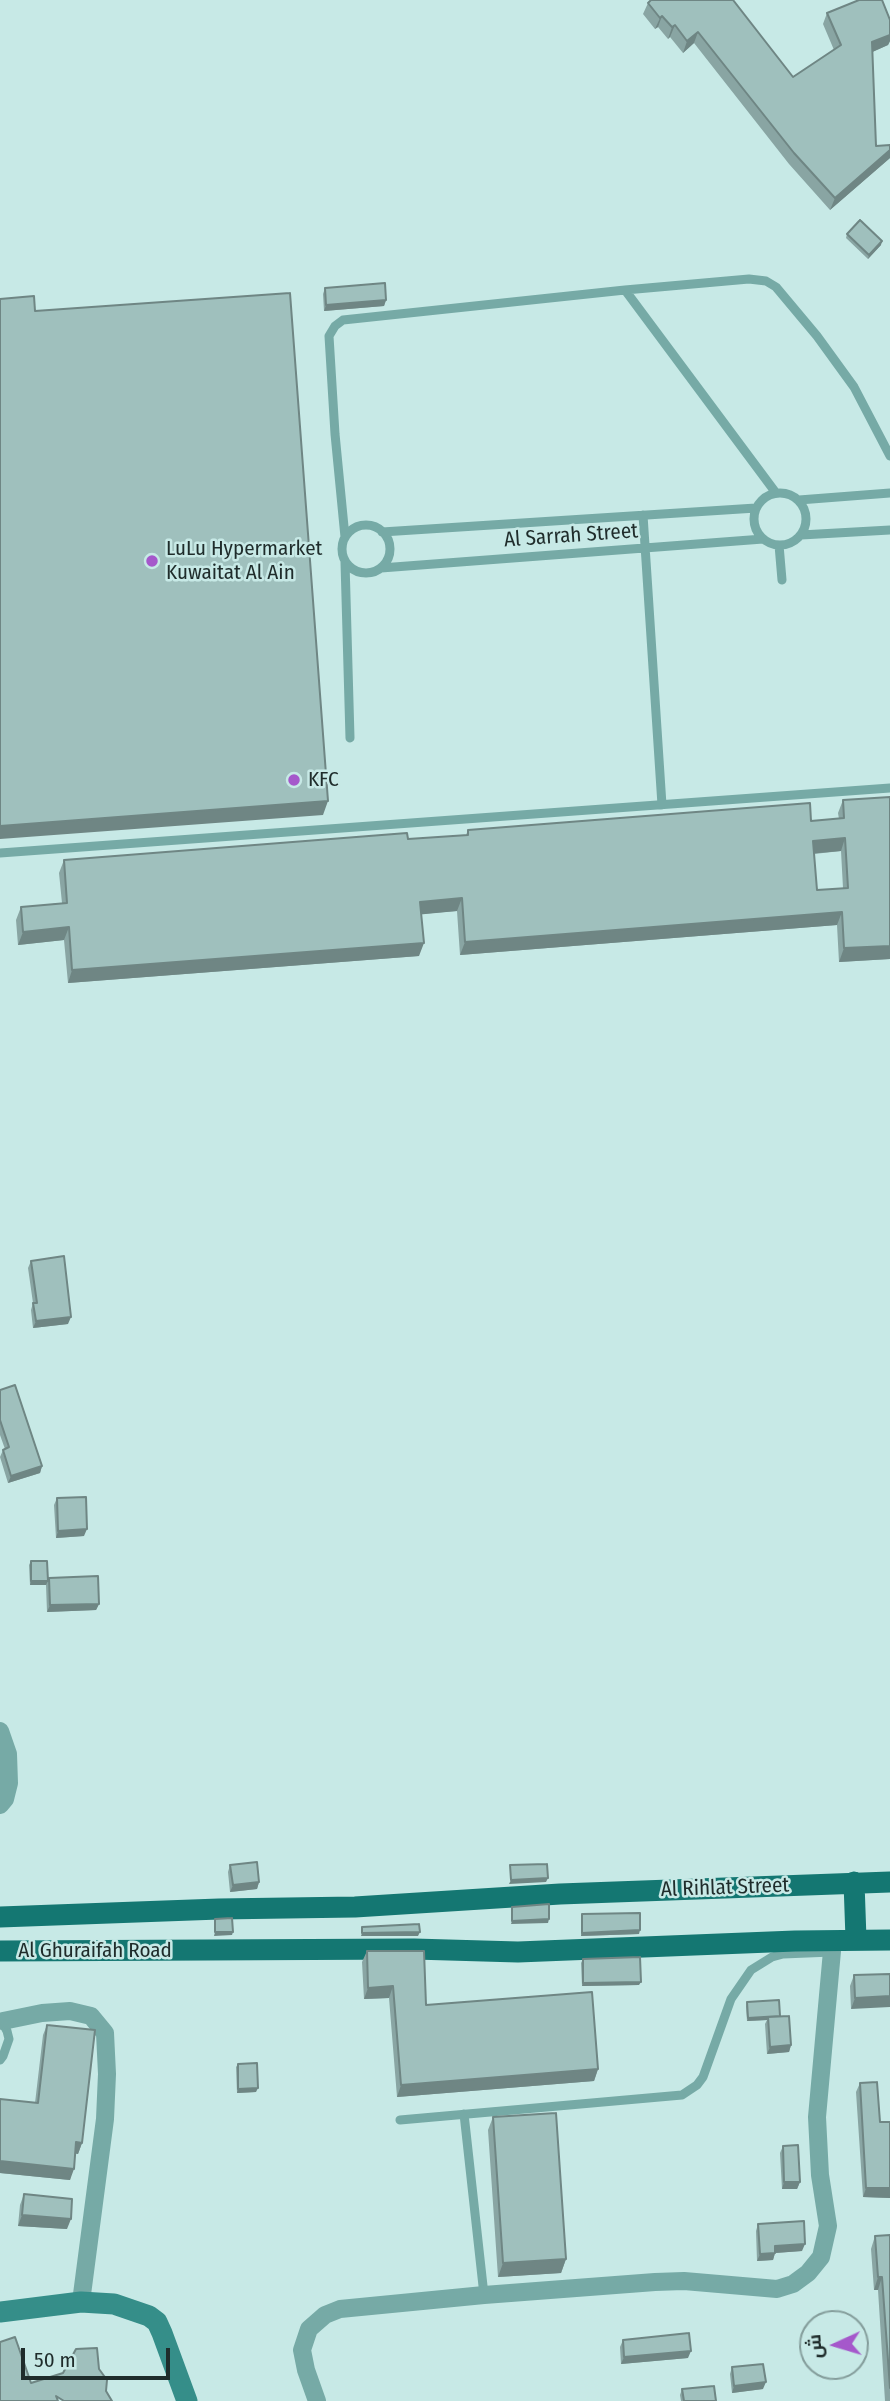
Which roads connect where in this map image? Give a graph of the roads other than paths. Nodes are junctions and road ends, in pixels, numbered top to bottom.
1 (625, 290) junction
2 (890, 456) edge
3 (776, 493) junction
4 (890, 493) edge
5 (799, 500) junction
6 (756, 508) junction
7 (643, 515) junction
8 (890, 530) edge
9 (382, 532) junction
10 (801, 535) junction
11 (345, 537) junction
12 (763, 539) junction
13 (779, 545) junction
14 (645, 548) junction
15 (345, 562) junction
16 (381, 568) junction
17 (782, 580) dead end
18 (350, 738) dead end
19 (890, 788) edge
20 (663, 805) junction
21 (0, 853) edge
22 (0, 1731) edge
23 (0, 1805) edge
24 (854, 1882) junction
25 (890, 1882) edge
26 (190, 1911) joint
27 (0, 1917) edge
28 (856, 1939) junction
29 (890, 1940) edge
30 (833, 1946) junction
31 (0, 1951) edge
32 (1, 2020) edge
33 (0, 2060) edge
34 (464, 2114) junction
35 (400, 2120) dead end
36 (484, 2295) junction
37 (81, 2302) junction
38 (0, 2312) edge
39 (187, 2401) edge
40 (317, 2401) edge

1 - 2 lane
1 - 3 lane
1 - 11 lane
3 - 5 lane
3 - 6 lane
4 - 5 lane
5 - 10 lane
6 - 7 lane, Al Sarrah Street
6 - 12 lane
7 - 9 lane, Al Sarrah Street
7 - 14 lane
8 - 10 lane
9 - 11 lane
9 - 16 lane
10 - 13 lane
11 - 15 lane
12 - 13 lane
12 - 14 lane, Al Sarrah Street
13 - 17 lane
14 - 16 lane, Al Sarrah Street
14 - 20 lane
15 - 16 lane
15 - 18 lane
19 - 20 lane
20 - 21 lane
22 - 23 street
24 - 25 main road, Al Rihlat Street
24 - 26 main road, Al Rihlat Street
24 - 28 main road
26 - 27 main road, Al Ghuraifah Road
28 - 29 main road
28 - 30 main road
30 - 31 main road, Al Ghuraifah Road
30 - 34 lane
30 - 36 street
32 - 33 lane
32 - 37 street
34 - 35 lane
34 - 36 lane
36 - 40 street
37 - 38 street
37 - 39 street

